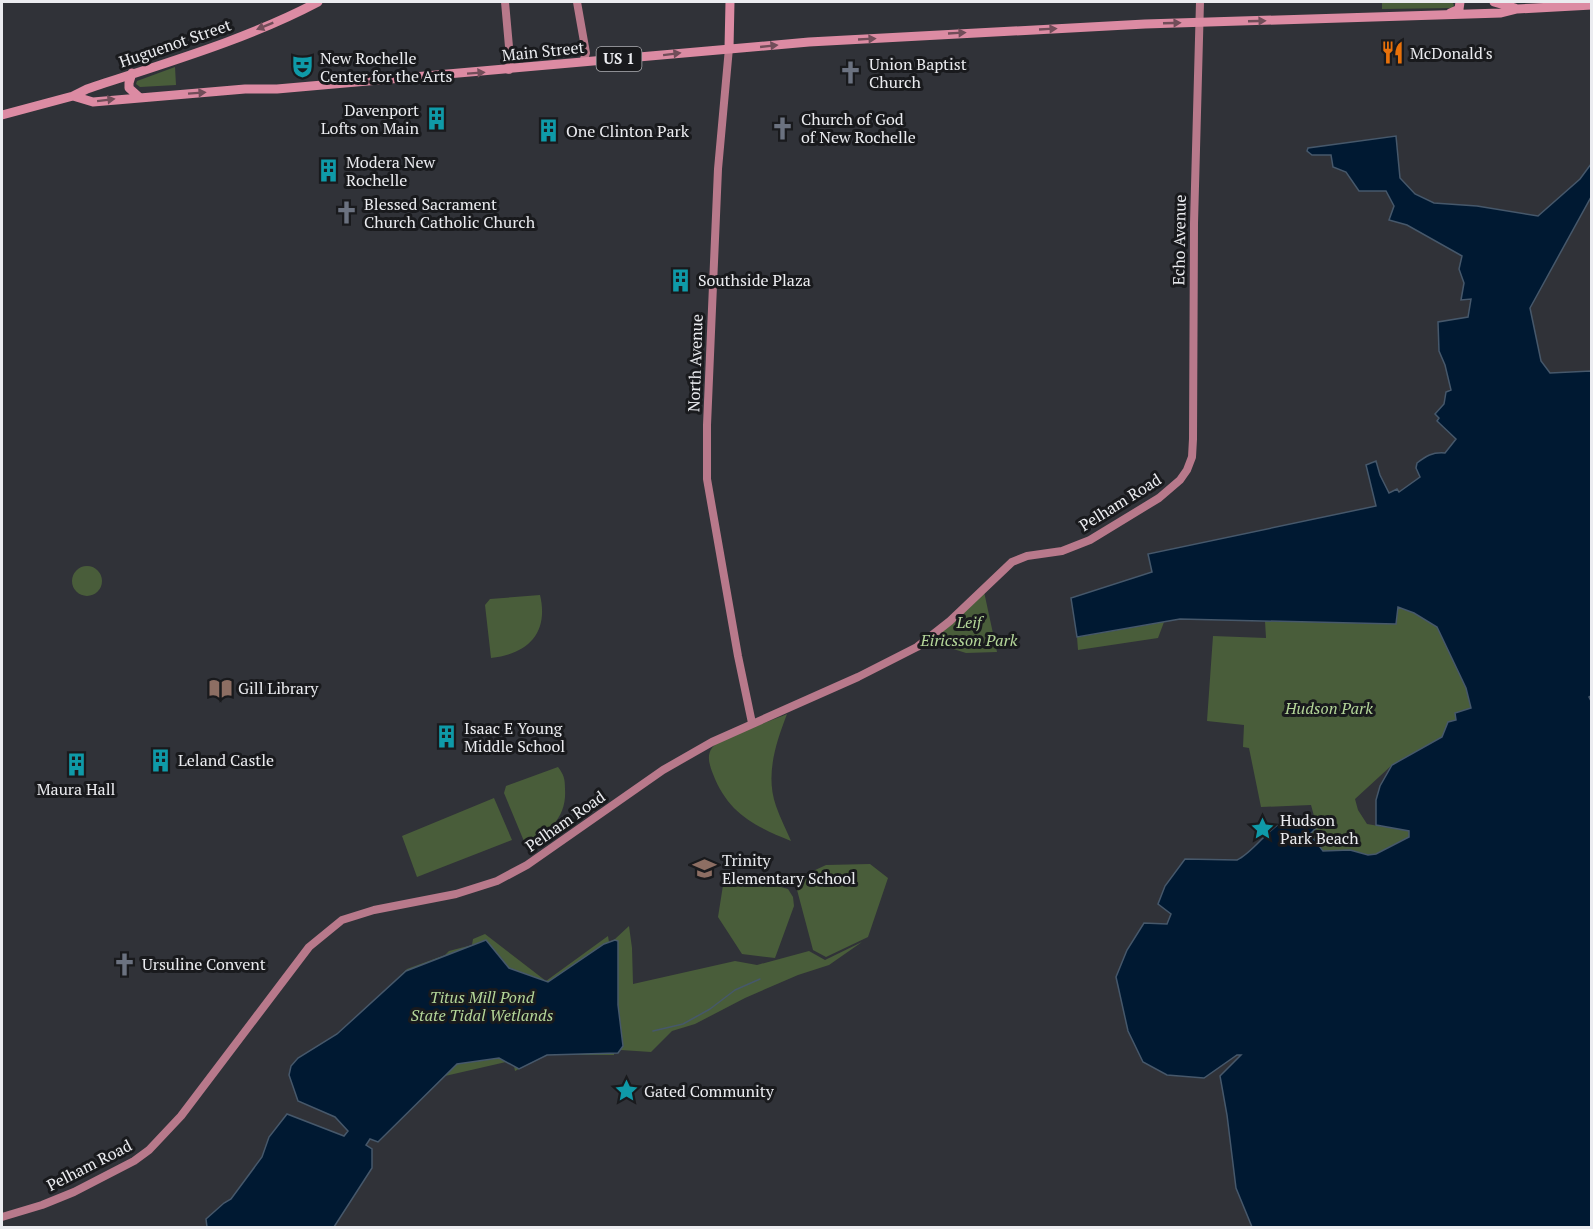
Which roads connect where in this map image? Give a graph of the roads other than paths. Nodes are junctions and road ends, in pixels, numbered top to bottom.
1 (318, 2) edge
2 (505, 2) edge
3 (577, 2) edge
4 (730, 2) edge
5 (1200, 2) edge
6 (1460, 2) edge
7 (1494, 2) edge
8 (1592, 5) edge
9 (1517, 9) junction
10 (1445, 15) junction
11 (1198, 23) junction
12 (729, 48) junction
13 (583, 62) junction
14 (509, 70) junction
15 (132, 73) junction
16 (73, 96) junction
17 (139, 97) junction
18 (2, 115) edge
19 (1182, 477) joint
20 (752, 723) junction
21 (2, 1218) edge

1 -> 15 main road, Huguenot Street / US 1
2 - 14 main road
3 - 13 main road
4 - 12 main road, North Avenue
5 - 11 main road, Echo Avenue
6 - 10 main road
7 - 9 main road, US 1
8 - 9 main road, US 1
9 - 10 main road, US 1
11 -> 10 main road, US 1
12 -> 11 main road, Main Street / US 1
11 - 19 main road, Echo Avenue
13 -> 12 main road, Main Street / US 1
12 - 20 main road, North Avenue
13 - 14 main road, Main Street / US 1
17 -> 14 main road, Main Street / US 1
15 - 16 main road, Huguenot Street / US 1
15 - 17 main road
16 -> 17 main road, Main Street / US 1
16 - 18 main road, Main Street / US 1
19 - 20 main road, Pelham Road
20 - 21 main road, Pelham Road

